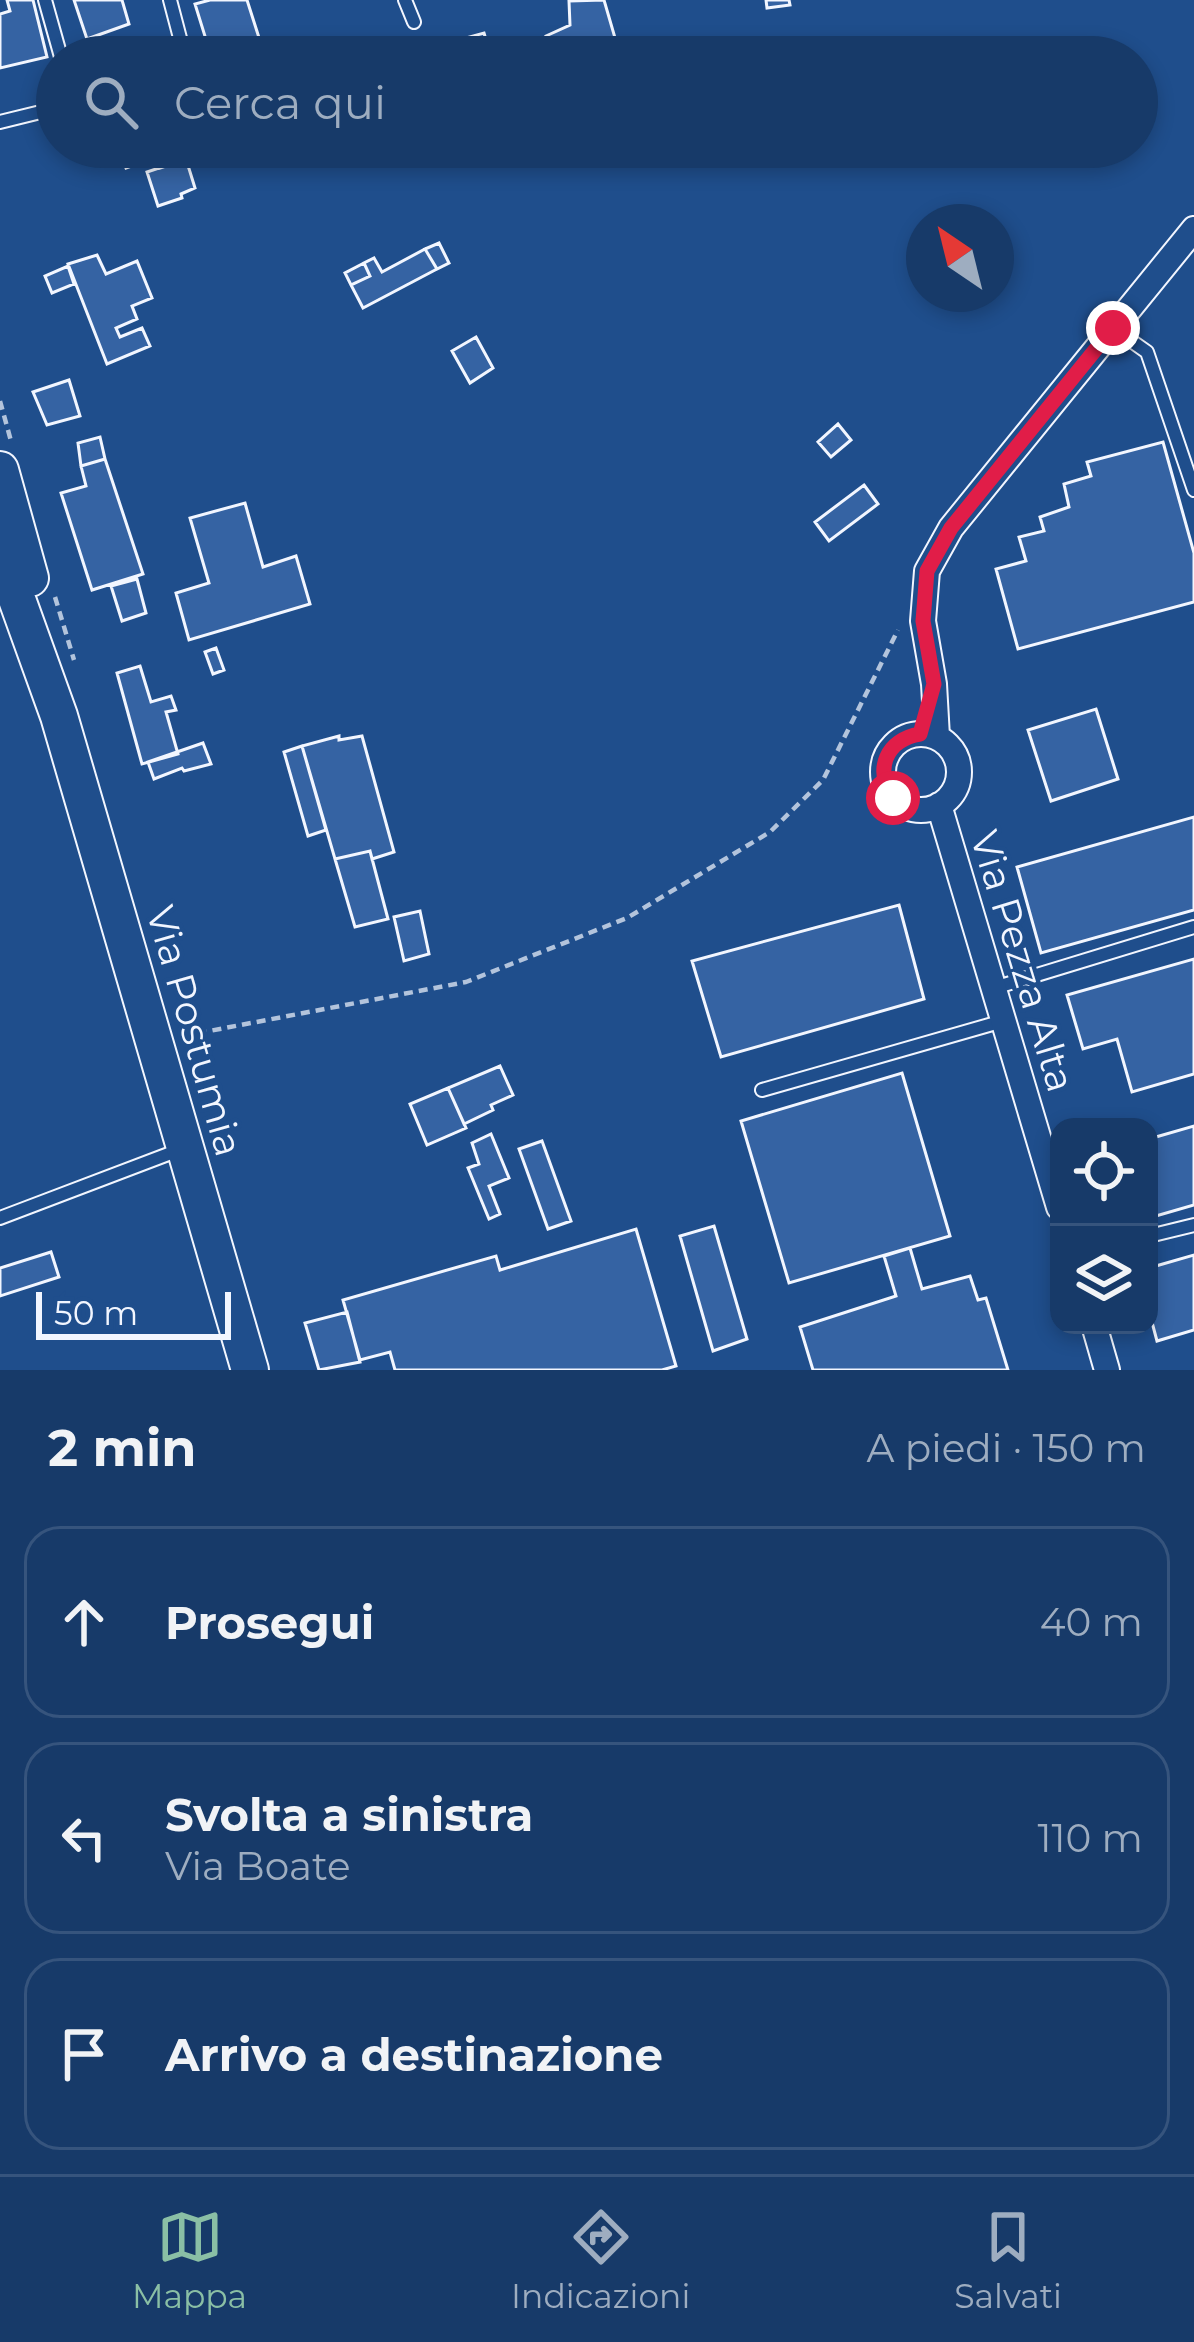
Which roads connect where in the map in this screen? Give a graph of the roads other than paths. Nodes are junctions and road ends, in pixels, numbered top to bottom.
1 (45, 0) edge
2 (170, 0) edge
3 (405, 0) edge
4 (413, 22) dead end
5 (55, 36) edge
6 (179, 36) edge
7 (36, 114) edge
8 (0, 122) edge
9 (1194, 229) edge
10 (1113, 328) junction
11 (0, 470) edge
12 (1194, 490) edge
13 (0, 552) edge
14 (58, 716) junction
15 (928, 735) junction
16 (939, 805) junction
17 (1194, 927) edge
18 (994, 988) junction
19 (1004, 1021) junction
20 (762, 1090) dead end
21 (185, 1147) junction
22 (1050, 1177) edge
23 (0, 1218) edge
24 (1194, 1225) edge
25 (1158, 1234) edge
26 (1097, 1334) edge
27 (250, 1370) edge
28 (1108, 1370) edge

1 - 5 lane
2 - 6 lane
3 - 4 lane
7 - 8 lane
9 - 10 street
10 - 12 lane
10 - 15 street
11 - 14 main road, Via Postumia
13 - 14 main road, Via Postumia
14 - 21 main road, Via Postumia
15 - 16 street
15 - 16 street
16 - 18 street, Via Pezza Alta
17 - 18 lane
18 - 19 street, Via Pezza Alta
19 - 20 lane
19 - 22 street, Via Pezza Alta
21 - 23 lane
21 - 27 main road, Via Postumia
24 - 25 lane
26 - 28 street

